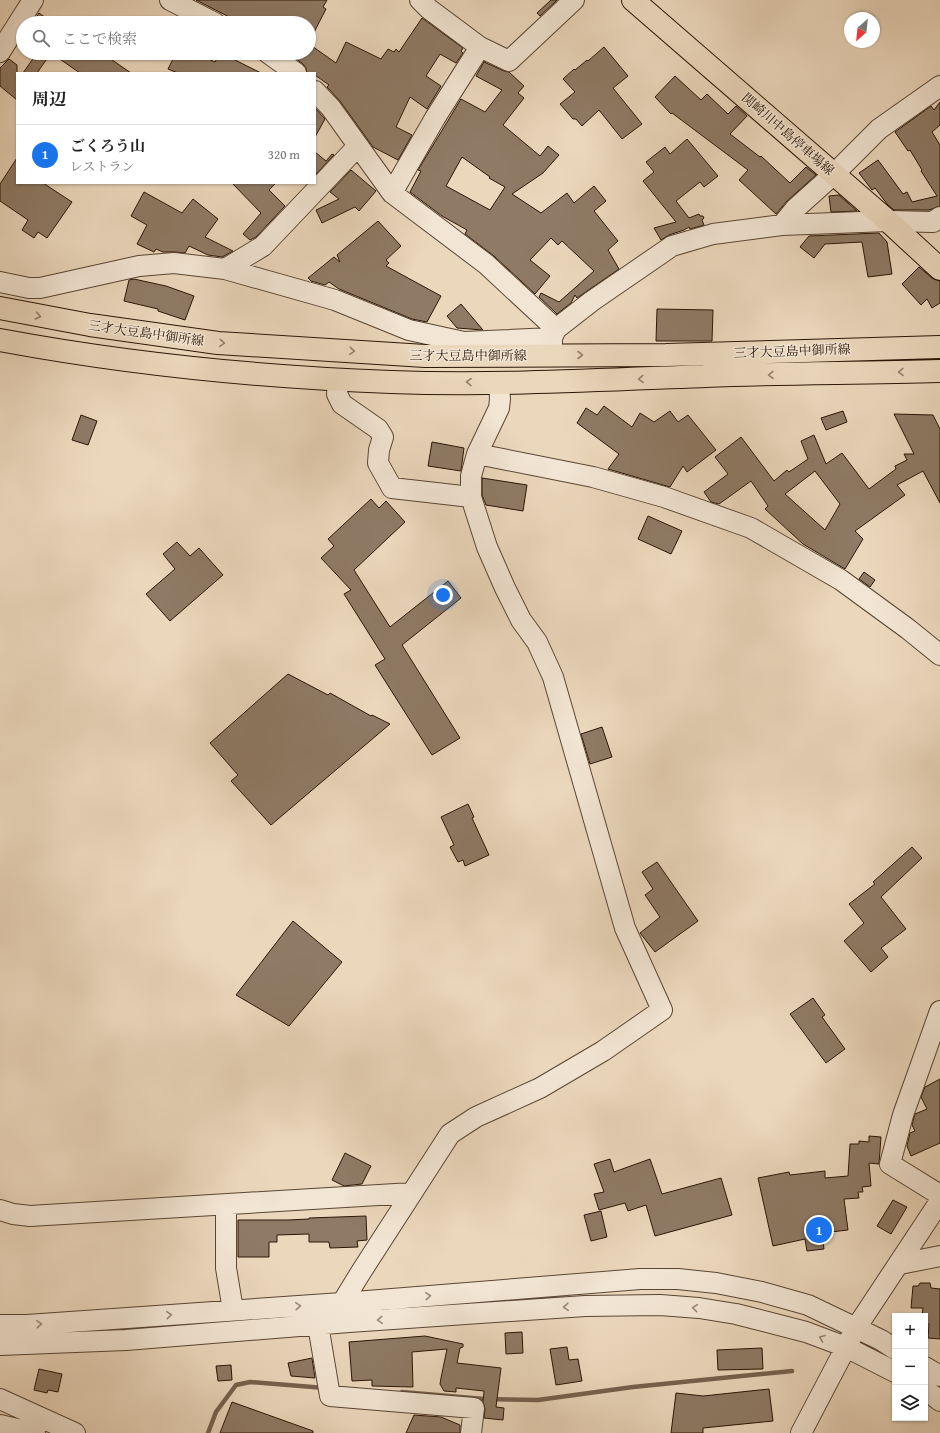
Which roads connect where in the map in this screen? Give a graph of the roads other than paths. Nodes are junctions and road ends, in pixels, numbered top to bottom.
1 (33, 0) edge
2 (170, 0) edge
3 (420, 0) edge
4 (574, 0) edge
5 (634, 0) edge
6 (23, 16) edge
7 (201, 16) edge
8 (16, 27) edge
9 (480, 47) junction
10 (0, 52) edge
11 (278, 60) edge
12 (295, 72) edge
13 (940, 86) edge
14 (316, 92) edge
15 (358, 146) junction
16 (834, 174) junction
17 (392, 193) junction
18 (940, 217) edge
19 (888, 221) junction
20 (782, 225) junction
21 (225, 270) junction
22 (940, 270) edge
23 (0, 282) edge
24 (0, 308) edge
25 (0, 340) edge
26 (554, 340) junction
27 (940, 347) edge
28 (940, 371) edge
29 (338, 378) junction
30 (499, 383) junction
31 (477, 454) junction
32 (471, 497) junction
33 (940, 655) edge
34 (940, 1011) edge
35 (412, 1193) junction
36 (940, 1195) edge
37 (940, 1201) edge
38 (226, 1205) junction
39 (0, 1210) edge
40 (940, 1256) edge
41 (900, 1264) junction
42 (342, 1303) junction
43 (233, 1310) junction
44 (0, 1325) edge
45 (318, 1325) junction
46 (856, 1328) junction
47 (0, 1345) edge
48 (846, 1346) junction
49 (892, 1347) edge
50 (928, 1369) edge
51 (892, 1370) edge
52 (940, 1376) edge
53 (928, 1391) edge
54 (0, 1399) edge
55 (940, 1401) edge
56 (0, 1425) edge
57 (35, 1433) edge
58 (75, 1433) edge
59 (471, 1433) edge
60 (801, 1433) edge

1 - 6 street
2 - 7 street
3 - 9 street
4 - 9 street
5 - 16 main road, 関崎川中島停車場線
8 - 10 street
9 - 17 street
11 - 12 street
13 - 16 street
14 - 15 street
15 - 17 street
15 - 21 street
16 - 19 main road, 関崎川中島停車場線
16 - 20 street
17 - 26 street
18 - 19 street
19 - 20 street
19 - 22 main road, 関崎川中島停車場線
20 - 26 street
21 - 23 street
21 - 26 street
24 -> 26 main road, 三才大豆島中御所線
25 - 29 main road, 三才大豆島中御所線
26 -> 27 main road, 三才大豆島中御所線
28 -> 30 main road, 三才大豆島中御所線
30 -> 29 main road, 三才大豆島中御所線
29 - 32 street
30 - 31 street
31 - 32 street
31 - 33 street
32 - 35 street
34 - 36 street
35 - 38 street
35 - 42 street
37 - 41 street
38 - 39 street
38 - 43 street
40 - 41 street
41 - 46 street
43 -> 42 street
42 -> 46 street
44 -> 43 street
45 - 47 street
48 -> 45 street
45 - 59 street
46 - 48 street
46 - 49 street
48 - 51 street
48 - 60 street
50 - 52 street
53 - 55 street
54 - 58 street
56 - 57 street

